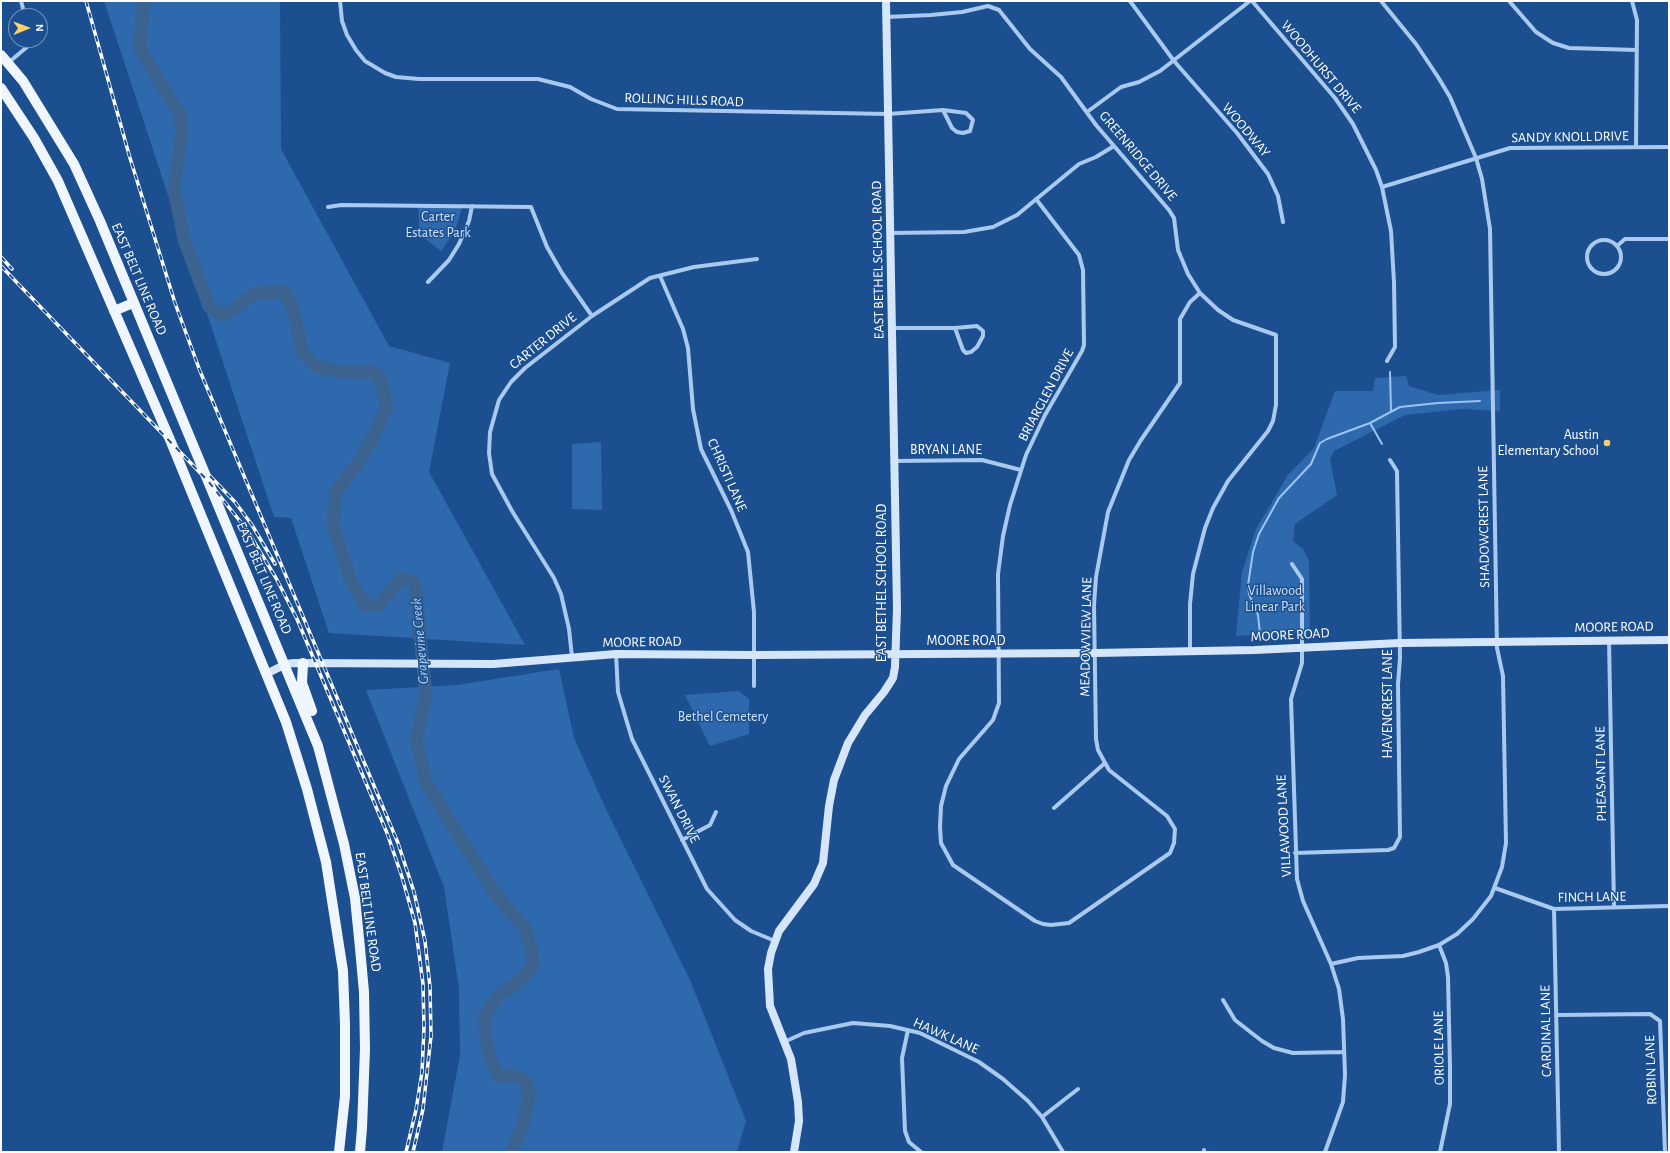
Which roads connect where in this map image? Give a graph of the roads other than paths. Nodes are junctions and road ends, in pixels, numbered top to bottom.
1 (340, 1) edge
2 (886, 1) edge
3 (1130, 1) edge
4 (1251, 1) edge
5 (1381, 1) edge
6 (1509, 1) edge
7 (1632, 1) edge
8 (886, 17) junction
9 (26, 48) edge
10 (1637, 50) junction
11 (1, 55) edge
12 (1174, 61) junction
13 (4, 64) edge
14 (1, 88) edge
15 (943, 110) junction
16 (1087, 112) junction
17 (888, 114) junction
18 (1114, 146) junction
19 (1636, 146) junction
20 (1669, 147) edge
21 (1476, 158) junction
22 (1382, 187) junction
23 (1036, 199) junction
24 (472, 206) junction
25 (328, 207) dead end
26 (1283, 222) dead end
27 (891, 233) junction
28 (1669, 239) edge
29 (1617, 246) junction
30 (757, 259) dead end
31 (660, 276) junction
32 (428, 282) dead end
33 (1200, 293) junction
34 (133, 303) junction
35 (114, 311) junction
36 (592, 316) junction
37 (892, 328) junction
38 (955, 328) junction
39 (1387, 361) dead end
40 (1390, 460) dead end
41 (894, 461) junction
42 (1021, 470) junction
43 (1292, 564) dead end
44 (1609, 640) junction
45 (1669, 640) edge
46 (1497, 641) junction
47 (1400, 643) junction
48 (1302, 648) junction
49 (1190, 652) junction
50 (1095, 653) junction
51 (616, 654) junction
52 (896, 654) junction
53 (755, 655) junction
54 (998, 655) junction
55 (572, 657) junction
56 (303, 663) junction
57 (286, 664) junction
58 (266, 674) junction
59 (754, 686) dead end
60 (318, 746) junction
61 (1105, 763) junction
62 (1054, 808) dead end
63 (716, 812) dead end
64 (682, 840) junction
65 (1295, 853) junction
66 (1495, 888) junction
67 (1669, 906) edge
68 (1614, 907) junction
69 (1554, 909) junction
70 (1069, 922) joint
71 (775, 941) junction
72 (1439, 945) junction
73 (1331, 964) junction
74 (1223, 1000) dead end
75 (1557, 1015) junction
76 (908, 1030) junction
77 (784, 1042) junction
78 (1344, 1052) junction
79 (1078, 1089) dead end
80 (345, 1096) junction
81 (364, 1097) junction
82 (1042, 1117) junction
83 (339, 1152) edge
84 (360, 1152) edge
85 (794, 1152) edge
86 (921, 1152) edge
87 (1063, 1152) edge
88 (1325, 1152) edge
89 (1440, 1152) edge
90 (1558, 1152) edge
91 (1665, 1152) edge

1 - 17 street, ROLLING HILLS ROAD
2 - 8 street, EAST BETHEL SCHOOL ROAD
3 - 12 street, WOODWAY
4 - 12 street
4 - 22 street, WOODHURST DRIVE
5 - 21 street, SHADOWCREST LANE
6 - 10 street
7 - 10 street
8 - 16 street, GREENRIDGE DRIVE
8 - 17 street, EAST BETHEL SCHOOL ROAD
9 - 13 street
10 - 19 street
11 - 13 main road, EAST BELT LINE ROAD
12 - 16 street
12 - 26 street, WOODWAY
13 - 34 main road, EAST BELT LINE ROAD
14 - 35 main road
15 - 15 street, ROLLING HILLS ROAD
15 - 17 street, ROLLING HILLS ROAD
16 - 18 street, GREENRIDGE DRIVE
17 - 27 street, EAST BETHEL SCHOOL ROAD
18 - 23 street
18 - 33 street, GREENRIDGE DRIVE
19 - 20 street, SANDY KNOLL DRIVE
19 - 21 street, SANDY KNOLL DRIVE
21 - 22 street, SANDY KNOLL DRIVE
21 - 46 street, SHADOWCREST LANE
22 - 39 street, WOODHURST DRIVE
23 - 27 street
23 - 42 street, BRIARGLEN DRIVE
24 - 25 street
24 - 32 street
24 - 36 street
27 - 37 street, EAST BETHEL SCHOOL ROAD
28 - 29 street
29 - 29 street
30 - 31 street, CARTER DRIVE
31 - 36 street, CARTER DRIVE
31 - 53 street, CHRISTI LANE
33 - 49 street, GREENRIDGE DRIVE
33 - 50 street, MEADOWVIEW LANE
34 - 35 main road
34 - 57 main road, EAST BELT LINE ROAD
35 - 58 main road
36 - 55 street, CARTER DRIVE
37 - 38 street
37 - 41 street, EAST BETHEL SCHOOL ROAD
38 - 38 street
40 - 47 street, HAVENCREST LANE
41 - 42 street, BRYAN LANE
41 - 52 street, EAST BETHEL SCHOOL ROAD
42 - 54 street, BRIARGLEN DRIVE
43 - 48 street, VILLAWOOD LANE
44 - 45 street, MOORE ROAD
44 - 46 street, MOORE ROAD
44 - 68 street, PHEASANT LANE
46 - 47 street, MOORE ROAD
46 - 66 street, SHADOWCREST LANE
47 - 48 street, MOORE ROAD
47 - 65 street, HAVENCREST LANE
48 - 49 street, MOORE ROAD
48 - 65 street, VILLAWOOD LANE
49 - 50 street, MOORE ROAD
50 - 54 street, MOORE ROAD
50 - 61 street, MEADOWVIEW LANE
51 - 53 street, MOORE ROAD
51 - 55 street, MOORE ROAD
51 - 64 street, SWAN DRIVE
52 - 53 street, MOORE ROAD
52 - 54 street, MOORE ROAD
52 - 71 street, EAST BETHEL SCHOOL ROAD
53 - 59 street, CHRISTI LANE
54 - 70 street, BRIARGLEN DRIVE
55 - 56 street, MOORE ROAD
56 - 57 street, MOORE ROAD
56 - 60 main road
57 - 58 street, MOORE ROAD
57 - 60 main road, EAST BELT LINE ROAD
58 - 80 main road
60 - 81 main road, EAST BELT LINE ROAD
61 - 62 street
61 - 70 street, MEADOWVIEW LANE
63 - 64 street
64 - 71 street, SWAN DRIVE
65 - 73 street, VILLAWOOD LANE
66 - 69 street, FINCH LANE
66 - 72 street, SHADOWCREST LANE
67 - 68 street, FINCH LANE
68 - 69 street, FINCH LANE
69 - 75 street, CARDINAL LANE
71 - 77 street, EAST BETHEL SCHOOL ROAD
72 - 73 street, SHADOWCREST LANE
72 - 89 street, ORIOLE LANE
73 - 78 street, VILLAWOOD LANE
74 - 78 street
75 - 90 street, CARDINAL LANE
75 - 91 street, ROBIN LANE
76 - 77 street, HAWK LANE
76 - 82 street, HAWK LANE
76 - 86 street
77 - 85 street, EAST BETHEL SCHOOL ROAD
78 - 88 street, VILLAWOOD LANE
79 - 82 street
80 - 81 main road
80 - 83 main road
81 - 84 main road, EAST BELT LINE ROAD
82 - 87 street, HAWK LANE

